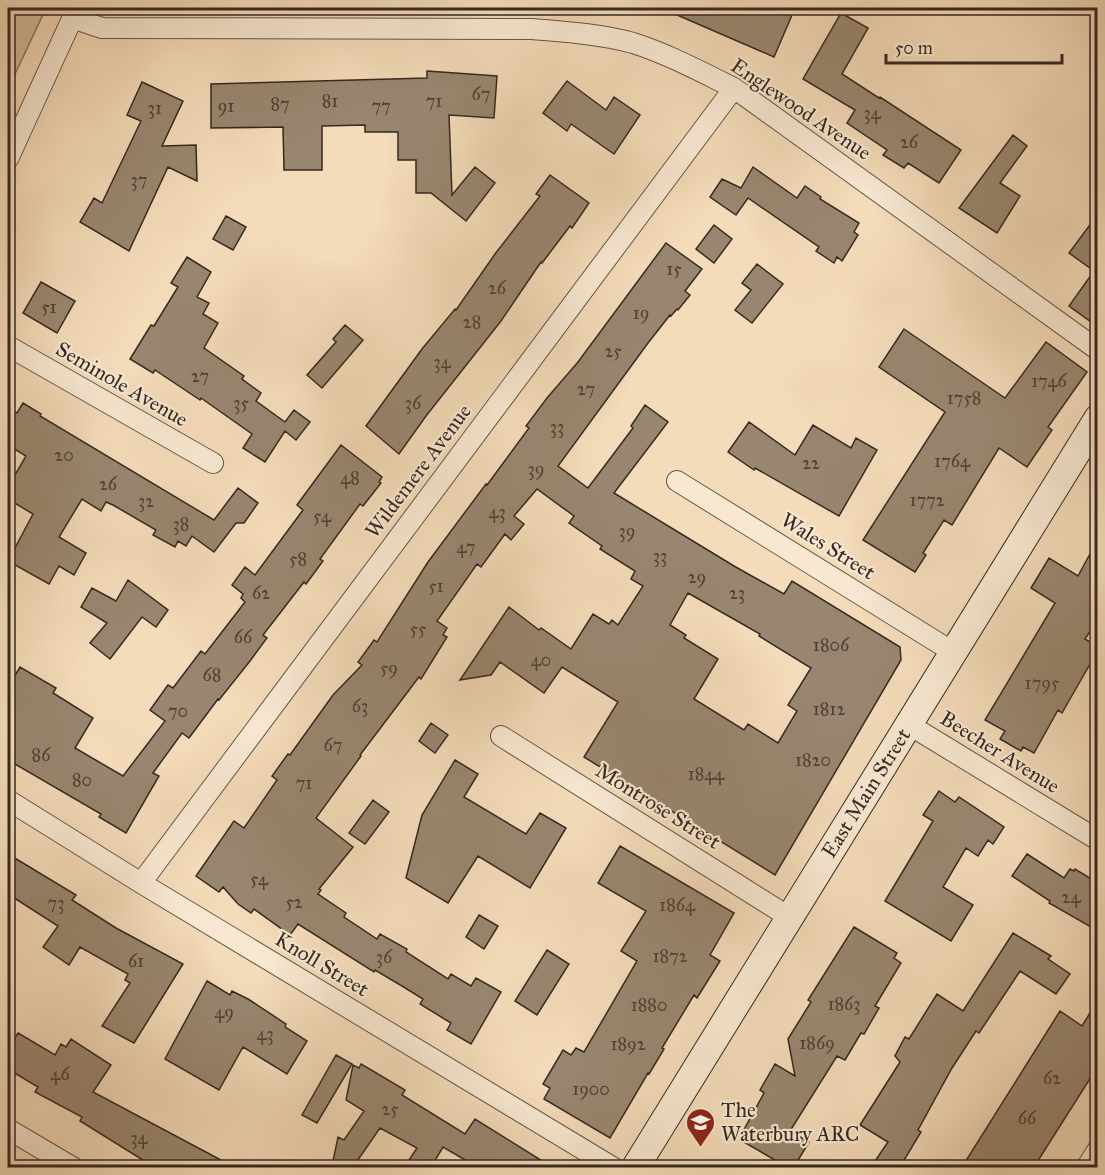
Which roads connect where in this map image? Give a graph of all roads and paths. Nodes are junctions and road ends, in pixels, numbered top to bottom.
1 (74, 13) edge
2 (734, 88) junction
3 (8, 159) edge
4 (8, 346) edge
5 (1098, 350) edge
6 (1098, 418) edge
7 (213, 463) dead end
8 (677, 481) dead end
9 (953, 652) junction
10 (908, 724) junction
11 (501, 736) dead end
12 (8, 800) edge
13 (1098, 840) edge
14 (141, 883) junction
15 (789, 916) junction
16 (8, 1129) edge
17 (1098, 1149) edge
18 (74, 1167) edge
19 (614, 1167) edge
20 (635, 1167) edge
21 (1086, 1167) edge

1 - 2 street, Englewood Avenue
1 - 3 street
2 - 5 street, Englewood Avenue
2 - 14 street, Wildemere Avenue
4 - 7 street, Seminole Avenue
6 - 9 main road, East Main Street
8 - 9 street, Wales Street
9 - 10 main road, East Main Street
10 - 13 street, Beecher Avenue
10 - 15 main road, East Main Street
11 - 15 street, Montrose Street
12 - 14 street, Knoll Street
14 - 19 street, Knoll Street
15 - 20 main road, East Main Street
16 - 18 street
17 - 21 street

